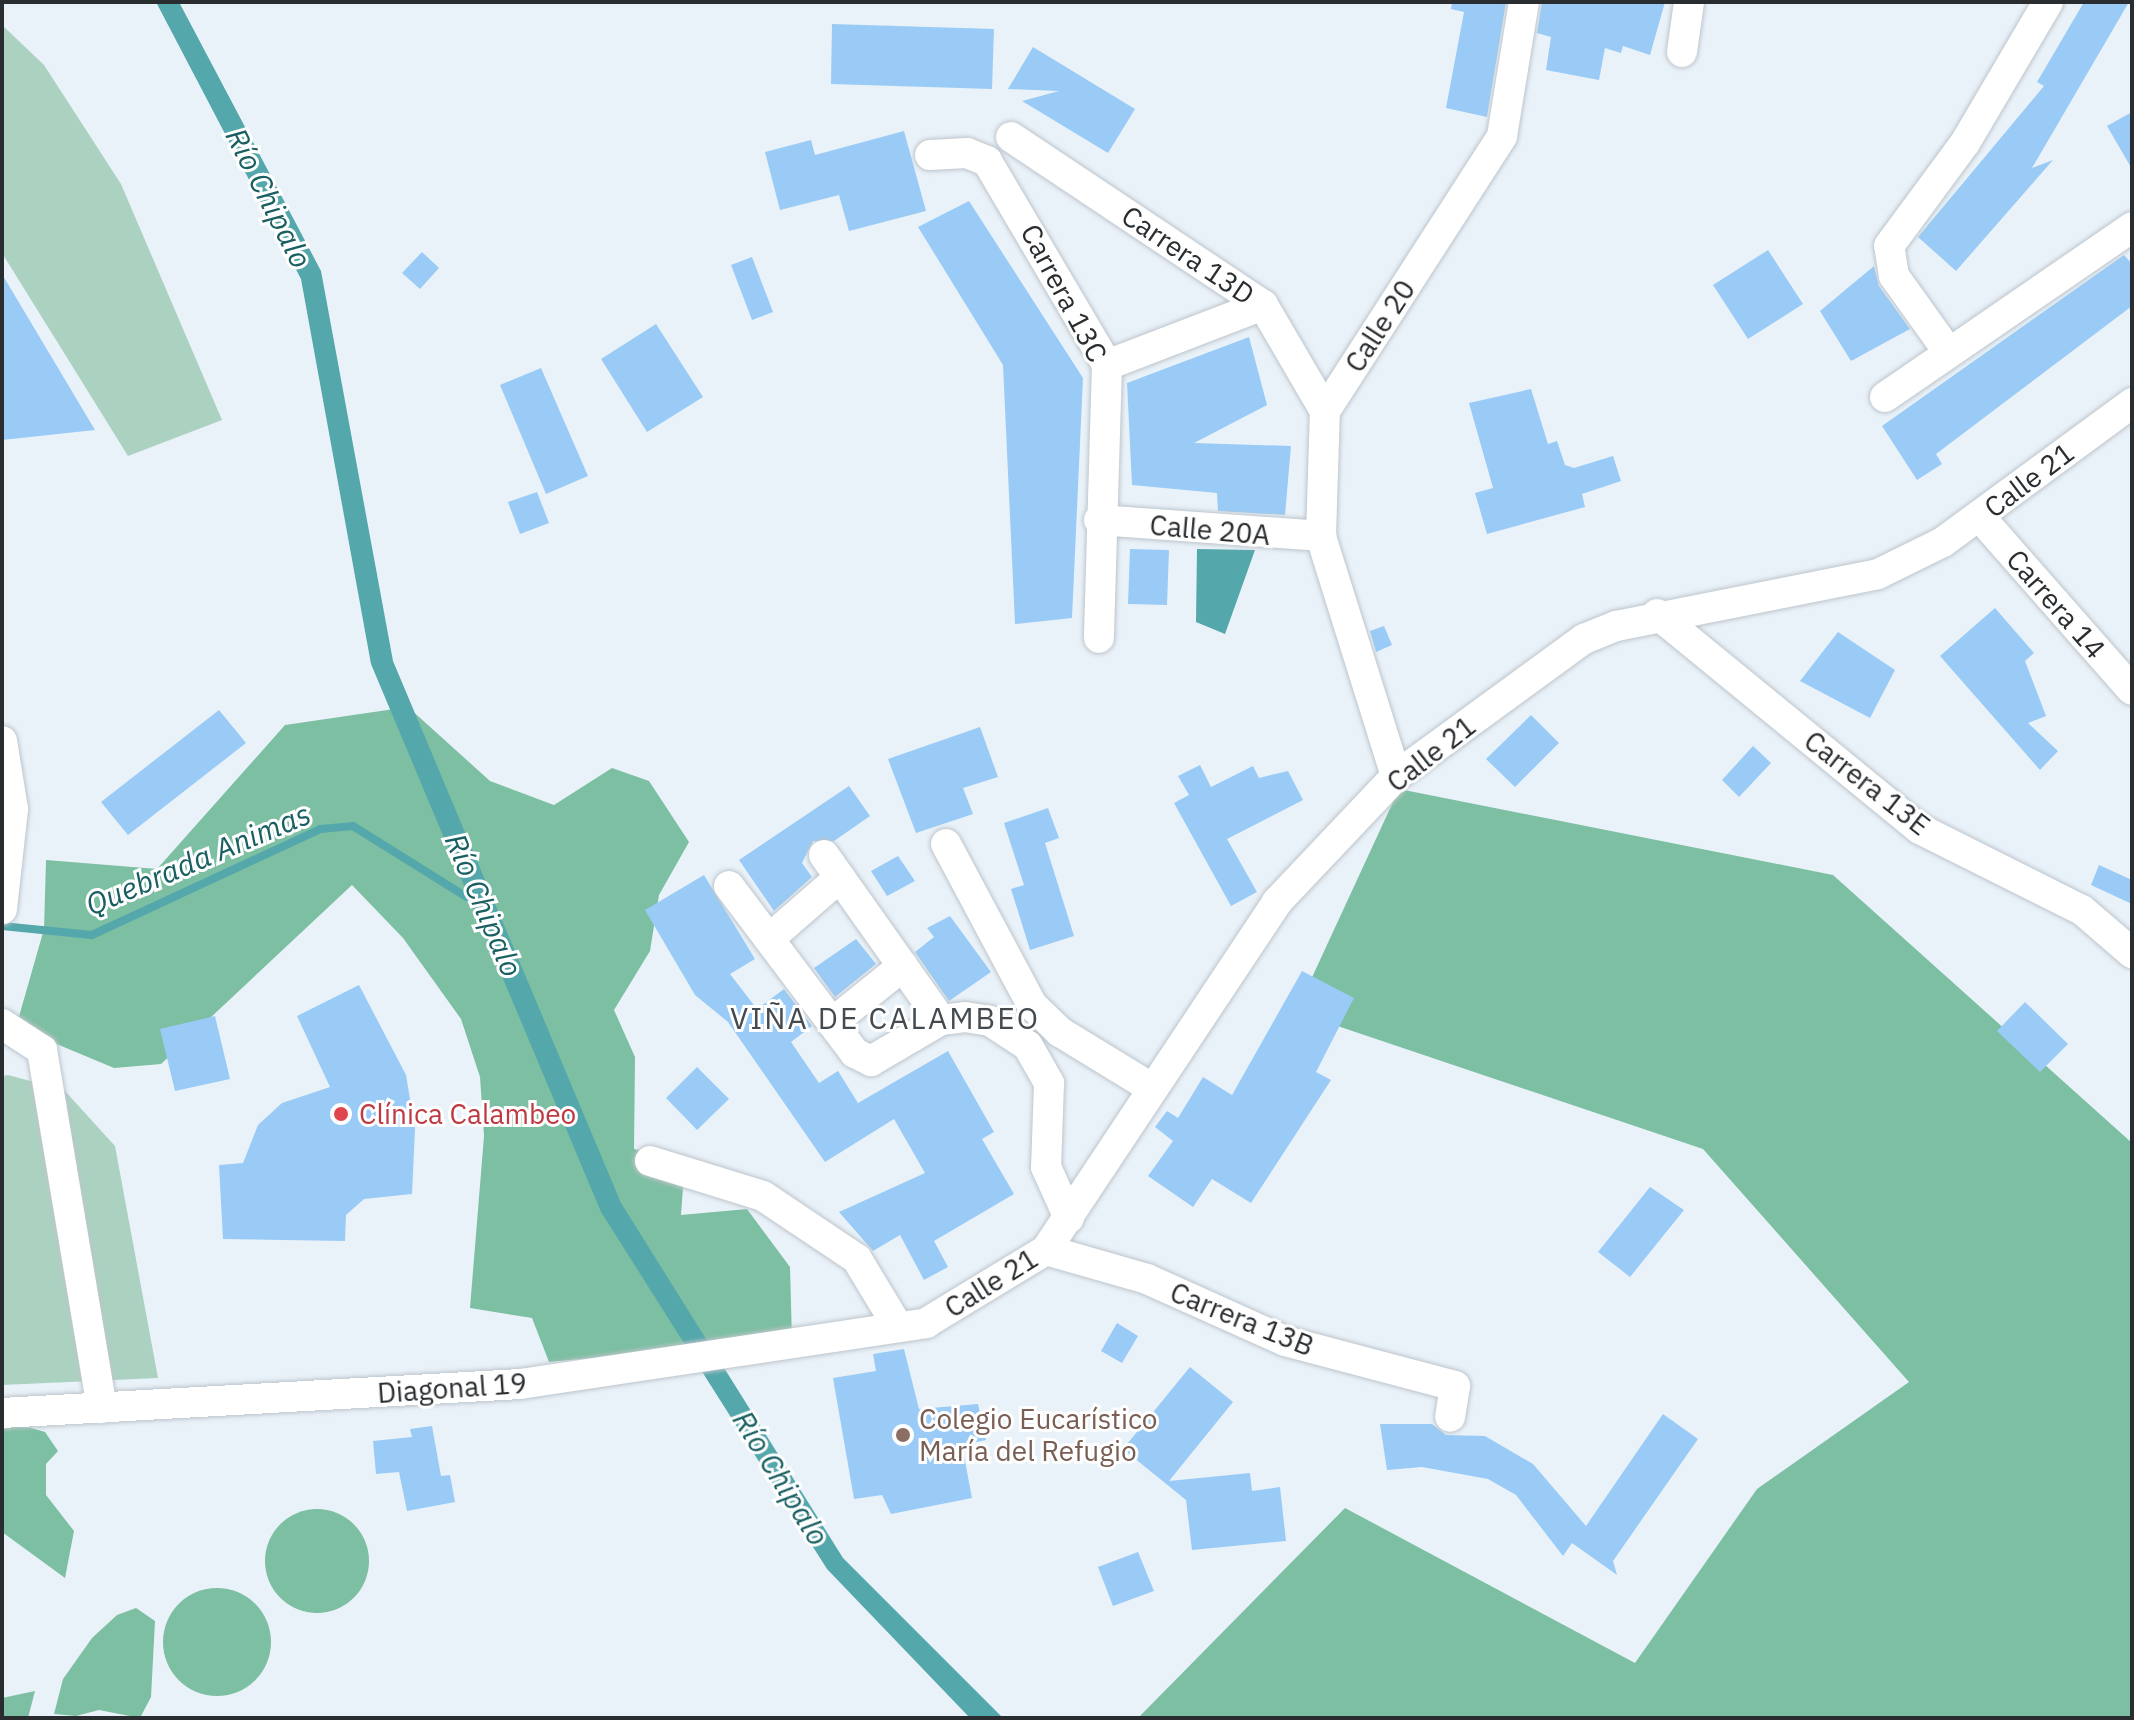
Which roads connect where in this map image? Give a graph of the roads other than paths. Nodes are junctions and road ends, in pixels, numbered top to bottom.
1 (1524, 2) edge
2 (1689, 2) edge
3 (2048, 2) edge
4 (1682, 52) dead end
5 (1011, 137) dead end
6 (930, 155) dead end
7 (2132, 227) edge
8 (1263, 305) junction
9 (1947, 350) junction
10 (1107, 365) junction
11 (1885, 397) dead end
12 (2132, 403) edge
13 (1325, 411) junction
14 (1980, 517) junction
15 (1099, 520) junction
16 (1321, 536) junction
17 (1657, 614) junction
18 (1099, 638) dead end
19 (2132, 690) edge
20 (2, 741) edge
21 (1396, 776) junction
22 (946, 844) dead end
23 (729, 886) dead end
24 (2, 909) edge
25 (769, 939) junction
26 (2132, 953) edge
27 (903, 966) junction
28 (941, 1020) junction
29 (832, 1023) junction
30 (11, 1028) edge
31 (1150, 1087) junction
32 (650, 1161) dead end
33 (1069, 1218) junction
34 (1046, 1250) junction
35 (898, 1327) junction
36 (102, 1408) junction
37 (2, 1413) edge
38 (1450, 1417) dead end

1 - 13 street, Calle 20
2 - 4 street
3 - 9 street
5 - 8 street, Carrera 13D
6 - 10 street, Carrera 13C
7 - 9 street
8 - 10 street
8 - 13 street, Carrera 13D
9 - 11 street
10 - 15 street, Carrera 13C
12 - 14 street, Calle 21
13 - 16 street
14 - 17 street, Calle 21
14 - 19 street, Carrera 14
15 - 16 street, Calle 20A
15 - 18 street, Carrera 13C
16 - 21 street
17 - 21 street, Calle 21
17 - 26 street, Carrera 13E
20 - 24 street
21 - 31 street, Calle 21
22 - 31 street
23 - 25 street
25 - 27 street
25 - 29 street
27 - 28 street
27 - 29 street
28 - 29 street
28 - 33 street
30 - 36 street
31 - 33 street, Calle 21
32 - 35 street
33 - 34 street, Calle 21
34 - 35 street, Calle 21
34 - 38 street, Carrera 13B
35 - 36 street, Diagonal 19
36 - 37 street, Diagonal 19

